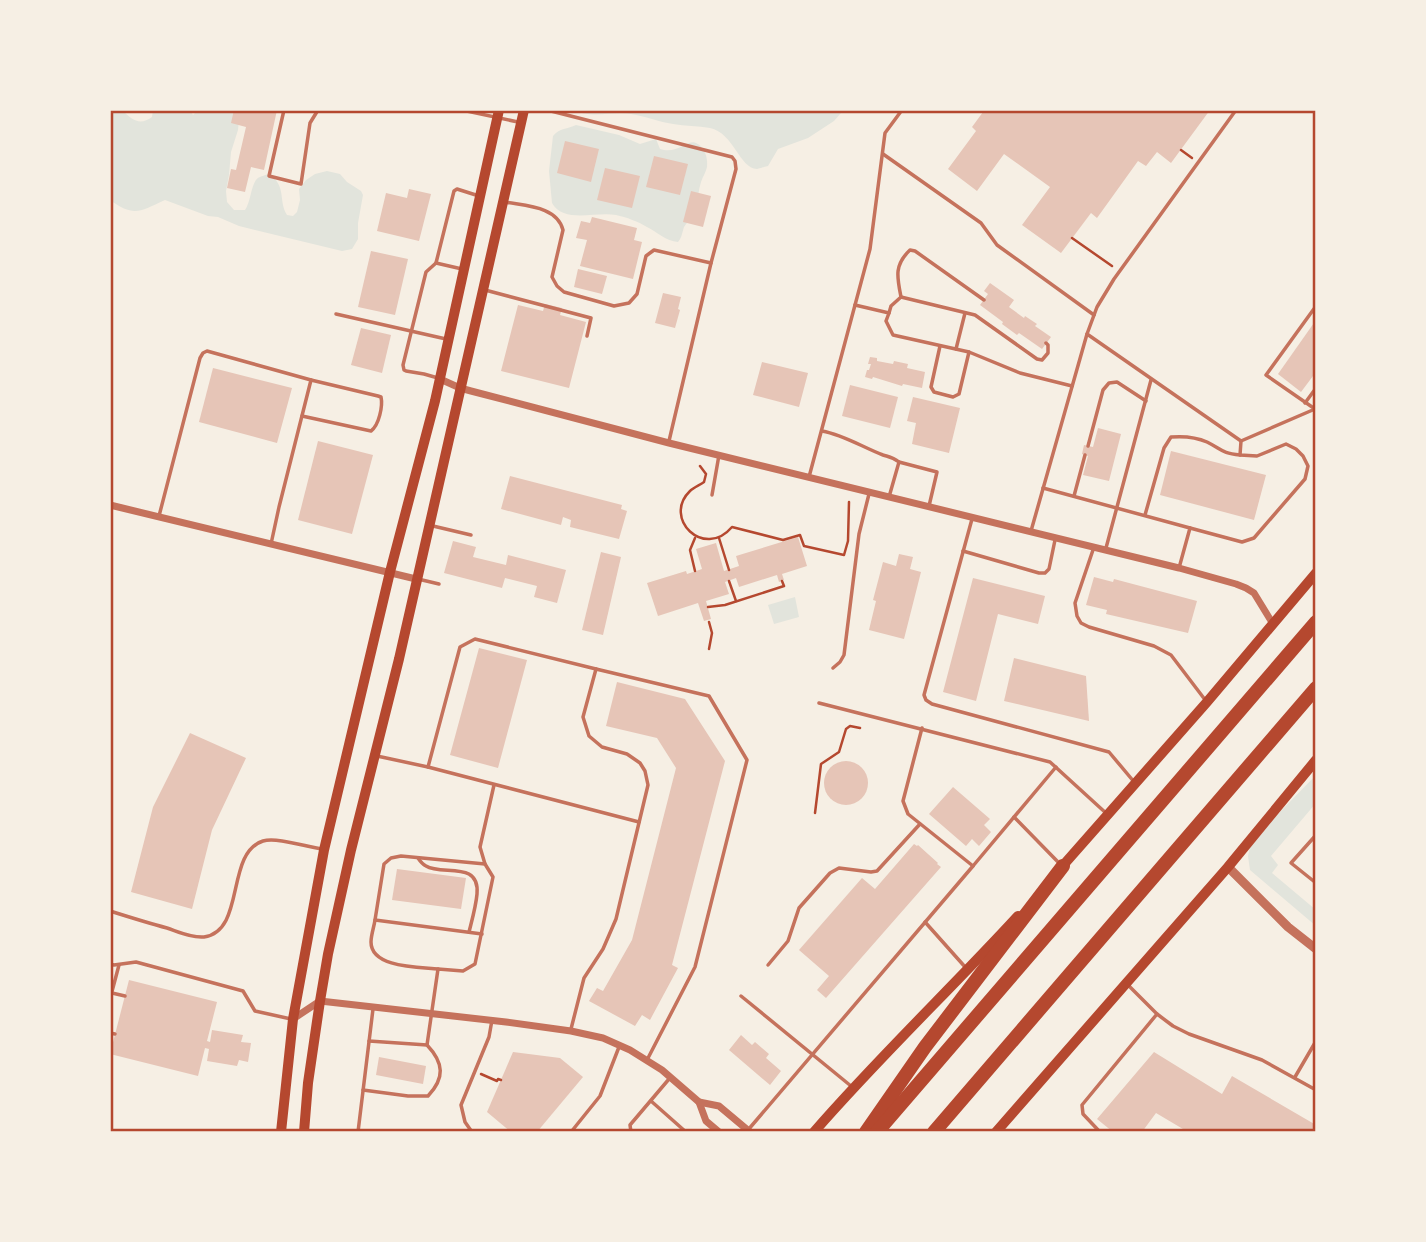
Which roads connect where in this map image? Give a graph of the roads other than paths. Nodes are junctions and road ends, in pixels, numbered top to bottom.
1 (284, 110) edge
2 (318, 110) edge
3 (462, 110) edge
4 (524, 110) edge
5 (547, 110) edge
6 (902, 110) edge
7 (1236, 110) edge
8 (499, 114) edge
9 (521, 123) junction
10 (883, 154) junction
11 (480, 197) junction
12 (503, 202) junction
13 (436, 263) junction
14 (711, 263) junction
15 (464, 270) junction
16 (483, 290) junction
17 (901, 297) junction
18 (984, 300) dead end
19 (855, 305) junction
20 (1316, 306) edge
21 (889, 313) junction
22 (965, 313) junction
23 (336, 314) dead end
24 (1094, 315) junction
25 (412, 331) junction
26 (1087, 334) junction
27 (587, 336) dead end
28 (449, 340) junction
29 (1046, 344) dead end
30 (940, 345) junction
31 (956, 349) junction
32 (969, 352) junction
33 (440, 379) junction
34 (311, 380) junction
35 (1152, 380) junction
36 (1072, 386) junction
37 (460, 388) junction
38 (1316, 388) edge
39 (1146, 401) junction
40 (1305, 403) junction
41 (1315, 409) edge
42 (302, 416) junction
43 (822, 431) junction
44 (1241, 441) junction
45 (669, 443) junction
46 (1088, 446) dead end
47 (719, 455) junction
48 (1085, 455) dead end
49 (1240, 455) junction
50 (898, 462) junction
51 (809, 477) junction
52 (1043, 488) junction
53 (869, 492) junction
54 (712, 495) dead end
55 (1074, 496) junction
56 (889, 497) junction
57 (110, 505) edge
58 (929, 506) junction
59 (1117, 508) junction
60 (1145, 516) junction
61 (159, 517) junction
62 (972, 517) junction
63 (429, 525) junction
64 (1190, 528) junction
65 (1031, 531) junction
66 (471, 536) dead end
67 (1055, 538) junction
68 (271, 544) junction
69 (1094, 547) junction
70 (1105, 550) junction
71 (963, 551) junction
72 (1179, 568) junction
73 (390, 572) junction
74 (1316, 573) edge
75 (416, 579) junction
76 (439, 584) dead end
77 (1316, 622) edge
78 (1273, 624) junction
79 (832, 668) dead end
80 (596, 669) junction
81 (1316, 688) edge
82 (1207, 702) junction
83 (819, 703) dead end
84 (922, 728) junction
85 (375, 755) junction
86 (1316, 760) edge
87 (428, 767) junction
88 (1057, 767) junction
89 (1135, 783) junction
90 (494, 785) junction
91 (1109, 816) junction
92 (1014, 817) junction
93 (639, 822) junction
94 (920, 824) junction
95 (1316, 835) edge
96 (324, 850) junction
97 (417, 857) junction
98 (485, 864) junction
99 (972, 866) junction
100 (1063, 866) junction
101 (1228, 867) junction
102 (1316, 883) edge
103 (110, 911) edge
104 (375, 920) junction
105 (925, 922) junction
106 (469, 932) junction
107 (482, 934) junction
108 (1316, 949) edge
109 (110, 964) edge
110 (119, 965) junction
111 (768, 965) dead end
112 (438, 969) junction
113 (968, 970) junction
114 (1126, 984) junction
115 (112, 993) edge
116 (125, 996) dead end
117 (741, 996) dead end
118 (110, 999) edge
119 (320, 1001) junction
120 (373, 1007) junction
121 (431, 1013) junction
122 (1157, 1014) junction
123 (293, 1019) junction
124 (492, 1020) junction
125 (571, 1031) junction
126 (369, 1041) junction
127 (1316, 1041) edge
128 (427, 1045) junction
129 (620, 1045) junction
130 (812, 1055) junction
131 (647, 1060) junction
132 (671, 1077) junction
133 (1295, 1077) junction
134 (852, 1087) junction
135 (363, 1090) junction
136 (1316, 1090) edge
137 (650, 1101) junction
138 (699, 1102) junction
139 (1001, 1130) edge
140 (749, 1131) edge
141 (281, 1132) edge
142 (304, 1132) edge
143 (358, 1132) edge
144 (472, 1132) edge
145 (571, 1132) edge
146 (631, 1132) edge
147 (687, 1132) edge
148 (719, 1132) edge
149 (814, 1132) edge
150 (866, 1132) edge
151 (877, 1132) edge
152 (934, 1132) edge
153 (1100, 1132) edge

1 - 2 lane
3 - 8 lane
4 - 9 main road
5 - 14 lane
6 - 10 lane
7 - 24 lane
8 - 9 lane
8 - 11 main road
9 - 12 main road
10 - 19 lane
10 - 24 lane
11 - 13 lane
11 - 15 main road
12 - 14 lane
12 - 16 main road
13 - 15 lane
13 - 25 lane
14 - 45 lane
15 - 28 main road
16 - 27 lane
16 - 37 main road
17 - 18 lane
17 - 21 lane
17 - 22 lane
19 - 21 lane
19 - 43 lane
20 - 40 lane
21 - 30 lane
22 - 29 lane
22 - 31 lane
23 - 25 lane
24 - 26 lane
25 - 28 lane
25 - 33 lane
26 - 35 lane
26 - 36 lane
28 - 33 main road
30 - 31 lane
30 - 32 lane
31 - 32 lane
32 - 36 lane
33 - 37 street
33 - 73 main road
34 - 42 lane
34 - 42 lane
34 - 61 lane
35 - 39 lane
35 - 44 lane
36 - 52 lane
37 - 45 street
37 - 63 main road
38 - 40 lane
39 - 46 lane
39 - 59 lane
40 - 41 lane
41 - 44 lane
42 - 68 lane
43 - 50 lane
43 - 51 lane
44 - 49 lane
45 - 47 street
47 - 51 street
47 - 54 lane
48 - 55 lane
49 - 60 lane
49 - 64 lane
50 - 56 lane
50 - 58 lane
51 - 53 street
52 - 55 lane
52 - 65 lane
53 - 56 street
53 - 79 lane
55 - 59 lane
56 - 58 street
57 - 61 street
58 - 62 street
59 - 60 lane
59 - 70 lane
60 - 64 lane
61 - 68 street
62 - 65 street
62 - 71 lane
63 - 66 lane
63 - 75 main road
64 - 72 lane
65 - 67 street
67 - 69 street
67 - 71 lane
68 - 73 street
69 - 70 street
69 - 82 lane
70 - 72 street
71 - 89 lane
72 - 78 street
73 - 75 street
73 - 96 main road
74 - 78 main road
75 - 76 lane
75 - 85 main road
77 - 151 highway
78 - 82 main road
80 - 87 lane
80 - 93 lane
80 - 131 lane
81 - 152 highway
82 - 89 main road
83 - 84 lane
84 - 88 lane
84 - 94 lane
85 - 87 lane
85 - 119 main road
86 - 101 main road
87 - 90 lane
88 - 91 lane
88 - 92 lane
89 - 91 main road
90 - 93 lane
90 - 98 lane
91 - 100 main road
92 - 99 lane
92 - 100 lane
93 - 125 lane
94 - 99 lane
94 - 111 lane
95 - 102 lane
96 - 103 lane
96 - 123 main road
97 - 98 lane
97 - 104 lane
97 - 106 lane
98 - 107 lane
99 - 105 lane
100 - 113 main road
100 - 150 highway
101 - 108 street
101 - 114 main road
104 - 106 lane
104 - 112 lane
105 - 113 lane
105 - 130 lane
106 - 107 lane
107 - 112 lane
109 - 110 lane
110 - 115 lane
110 - 123 lane
112 - 121 lane
113 - 134 main road
114 - 122 lane
114 - 139 main road
115 - 116 lane
115 - 118 lane
117 - 130 lane
119 - 120 street
119 - 123 street
119 - 142 main road
120 - 121 street
120 - 126 lane
121 - 124 street
121 - 128 lane
122 - 133 lane
122 - 153 lane
123 - 141 main road
124 - 125 street
124 - 144 lane
125 - 129 street
126 - 128 lane
126 - 135 lane
127 - 133 lane
128 - 135 lane
129 - 131 street
129 - 145 lane
130 - 134 lane
130 - 140 lane
131 - 132 street
132 - 137 lane
132 - 138 street
133 - 136 lane
134 - 149 main road
135 - 143 lane
137 - 146 lane
137 - 147 lane
138 - 140 street
138 - 148 street

